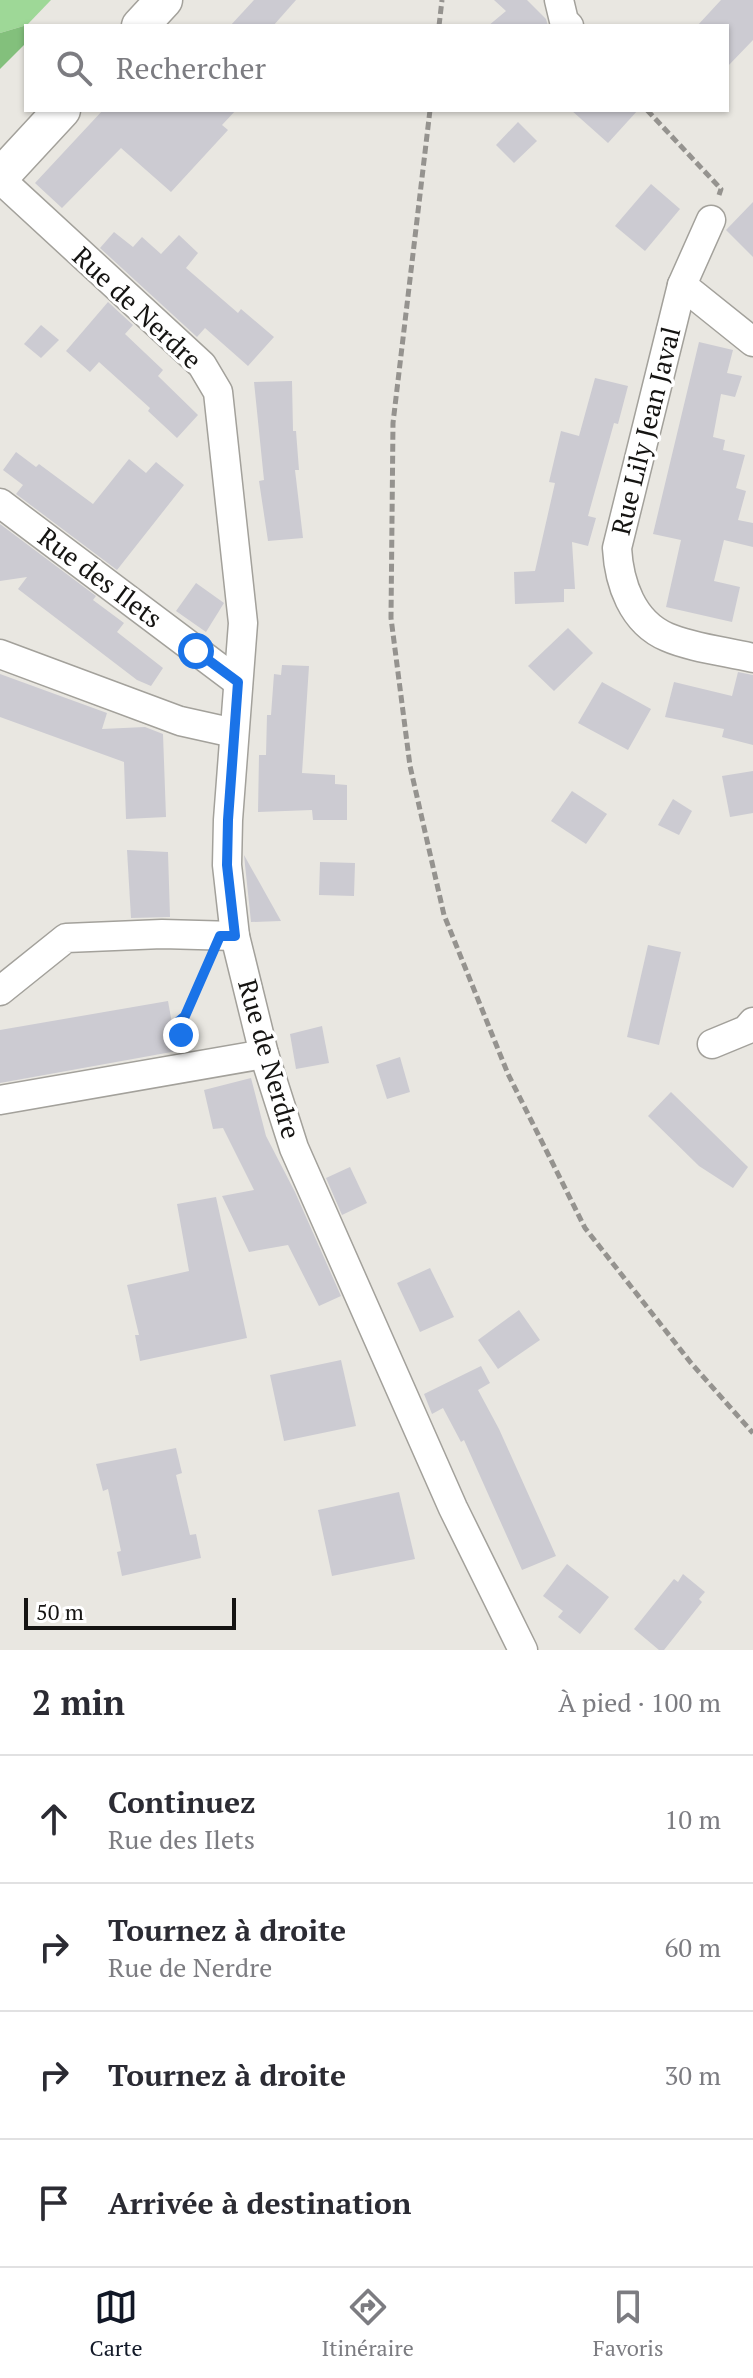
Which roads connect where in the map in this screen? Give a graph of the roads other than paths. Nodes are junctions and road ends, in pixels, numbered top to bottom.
1 (164, 0) edge
2 (559, 0) edge
3 (142, 24) edge
4 (567, 24) edge
5 (60, 112) edge
6 (0, 178) edge
7 (711, 220) road end
8 (682, 285) junction
9 (747, 338) edge
10 (0, 503) edge
11 (0, 654) edge
12 (753, 658) edge
13 (238, 682) junction
14 (234, 733) junction
15 (228, 936) junction
16 (0, 991) edge
17 (753, 1022) edge
18 (712, 1044) dead end
19 (264, 1054) junction
20 (0, 1100) edge
21 (523, 1650) edge

1 - 3 main road
2 - 4 street
5 - 6 main road
6 - 13 street, Rue de Nerdre
7 - 8 street, Rue Lily Jean Javal
8 - 9 street
8 - 12 street, Rue Lily Jean Javal
10 - 13 street, Rue des Ilets
11 - 14 street
13 - 14 street, Rue de Nerdre
14 - 15 street, Rue de Nerdre
15 - 16 street
15 - 19 street, Rue de Nerdre
17 - 18 street
19 - 20 street
19 - 21 street, Rue de Nerdre

